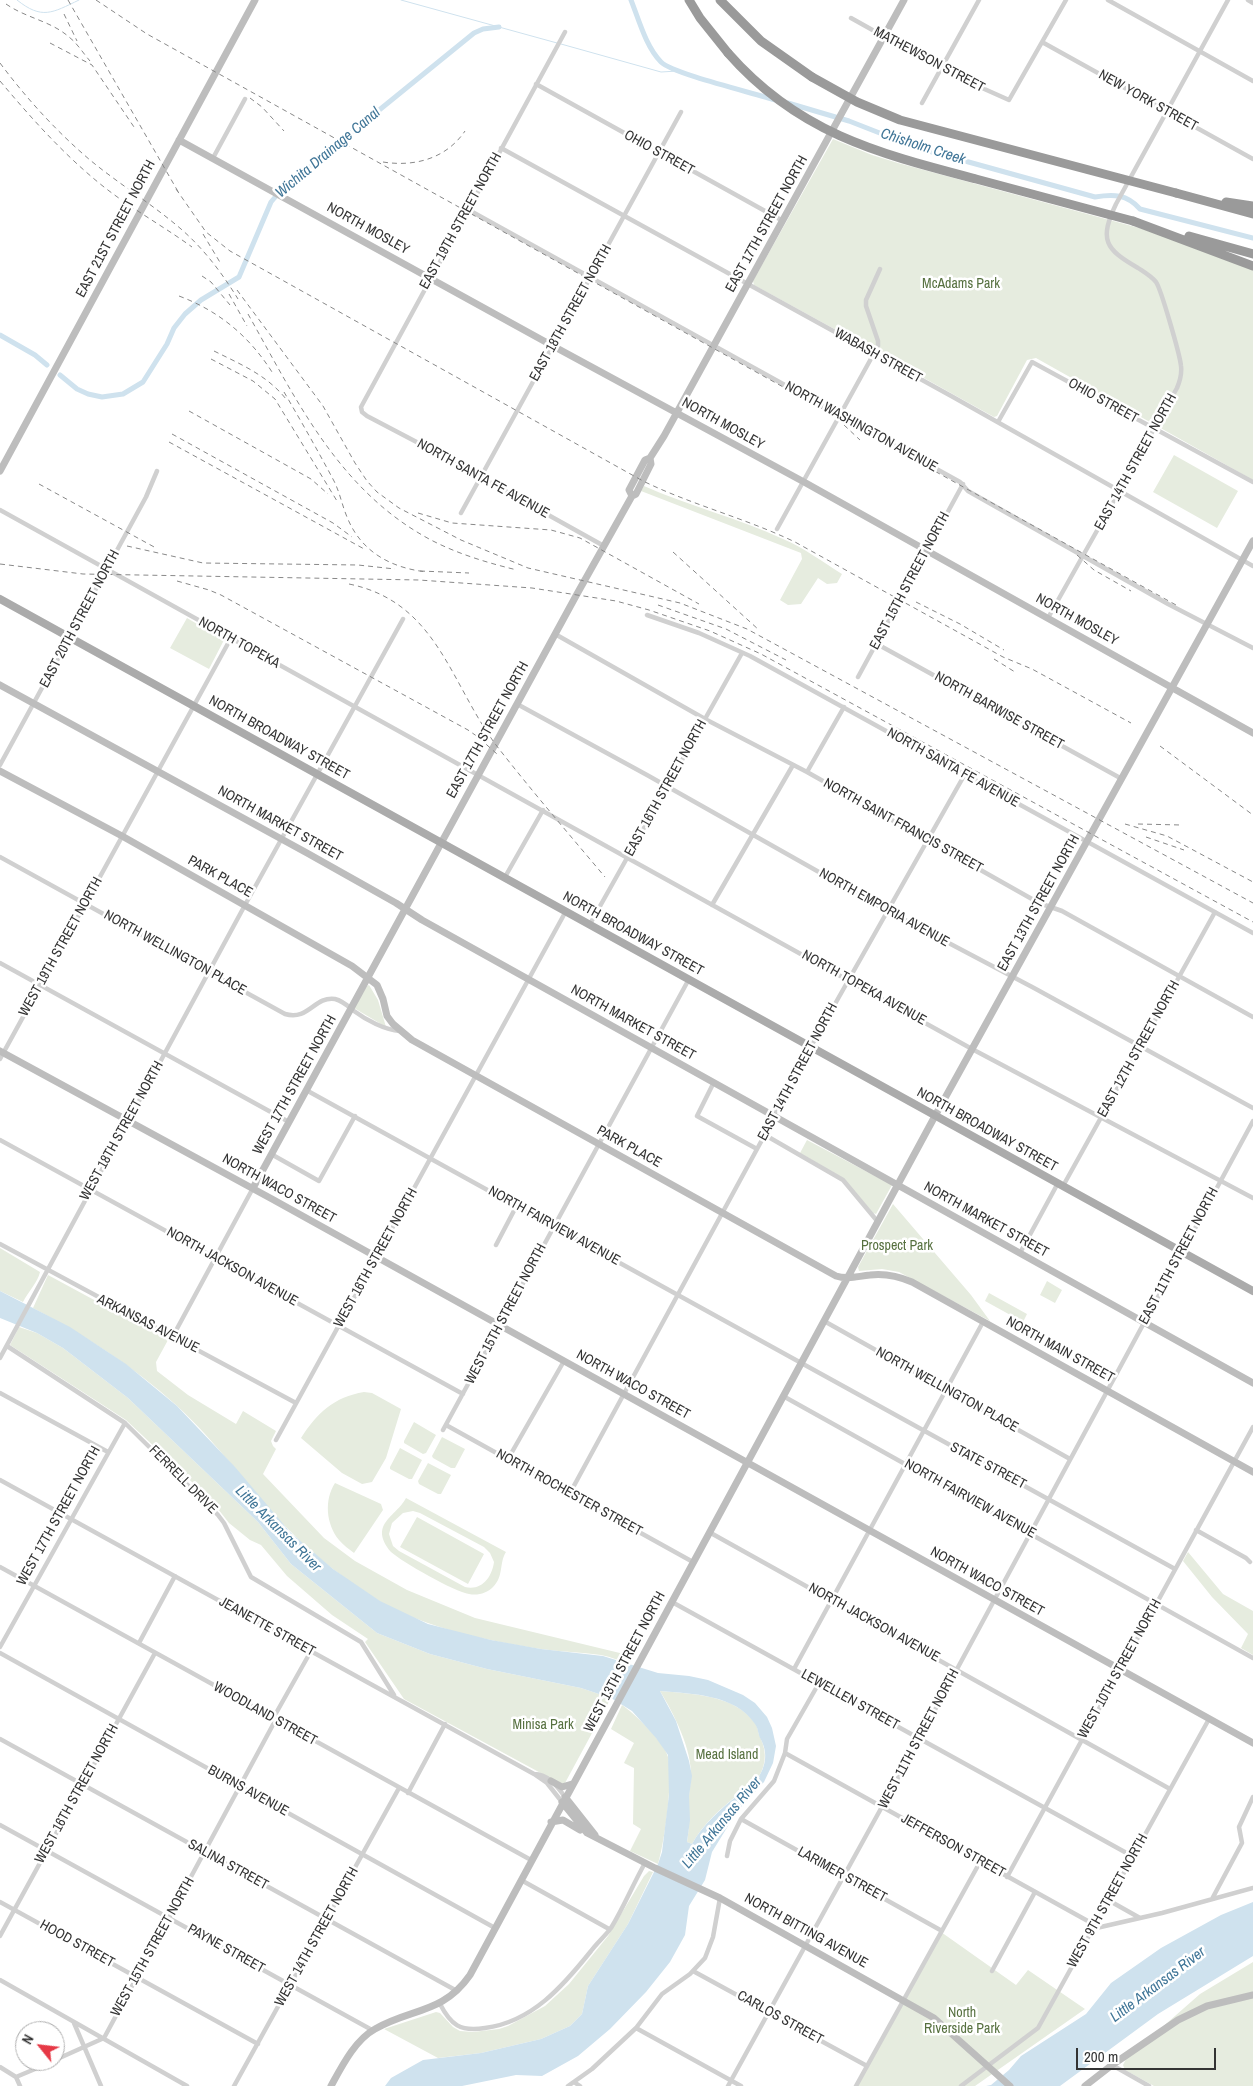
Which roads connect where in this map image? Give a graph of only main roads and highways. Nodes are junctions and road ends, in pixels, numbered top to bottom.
1 (689, 0) edge
2 (720, 0) edge
3 (1176, 193) junction
4 (1253, 206) edge
5 (1253, 214) edge
6 (1133, 221) junction
7 (1253, 254) edge
8 (1253, 266) edge
9 (0, 600) edge
10 (1253, 1291) edge

1 - 6 highway, bridge
2 - 3 highway, bridge
3 - 4 highway
3 - 5 highway
6 - 7 highway
6 - 8 highway
9 - 10 main road, NORTH BROADWAY STREET

